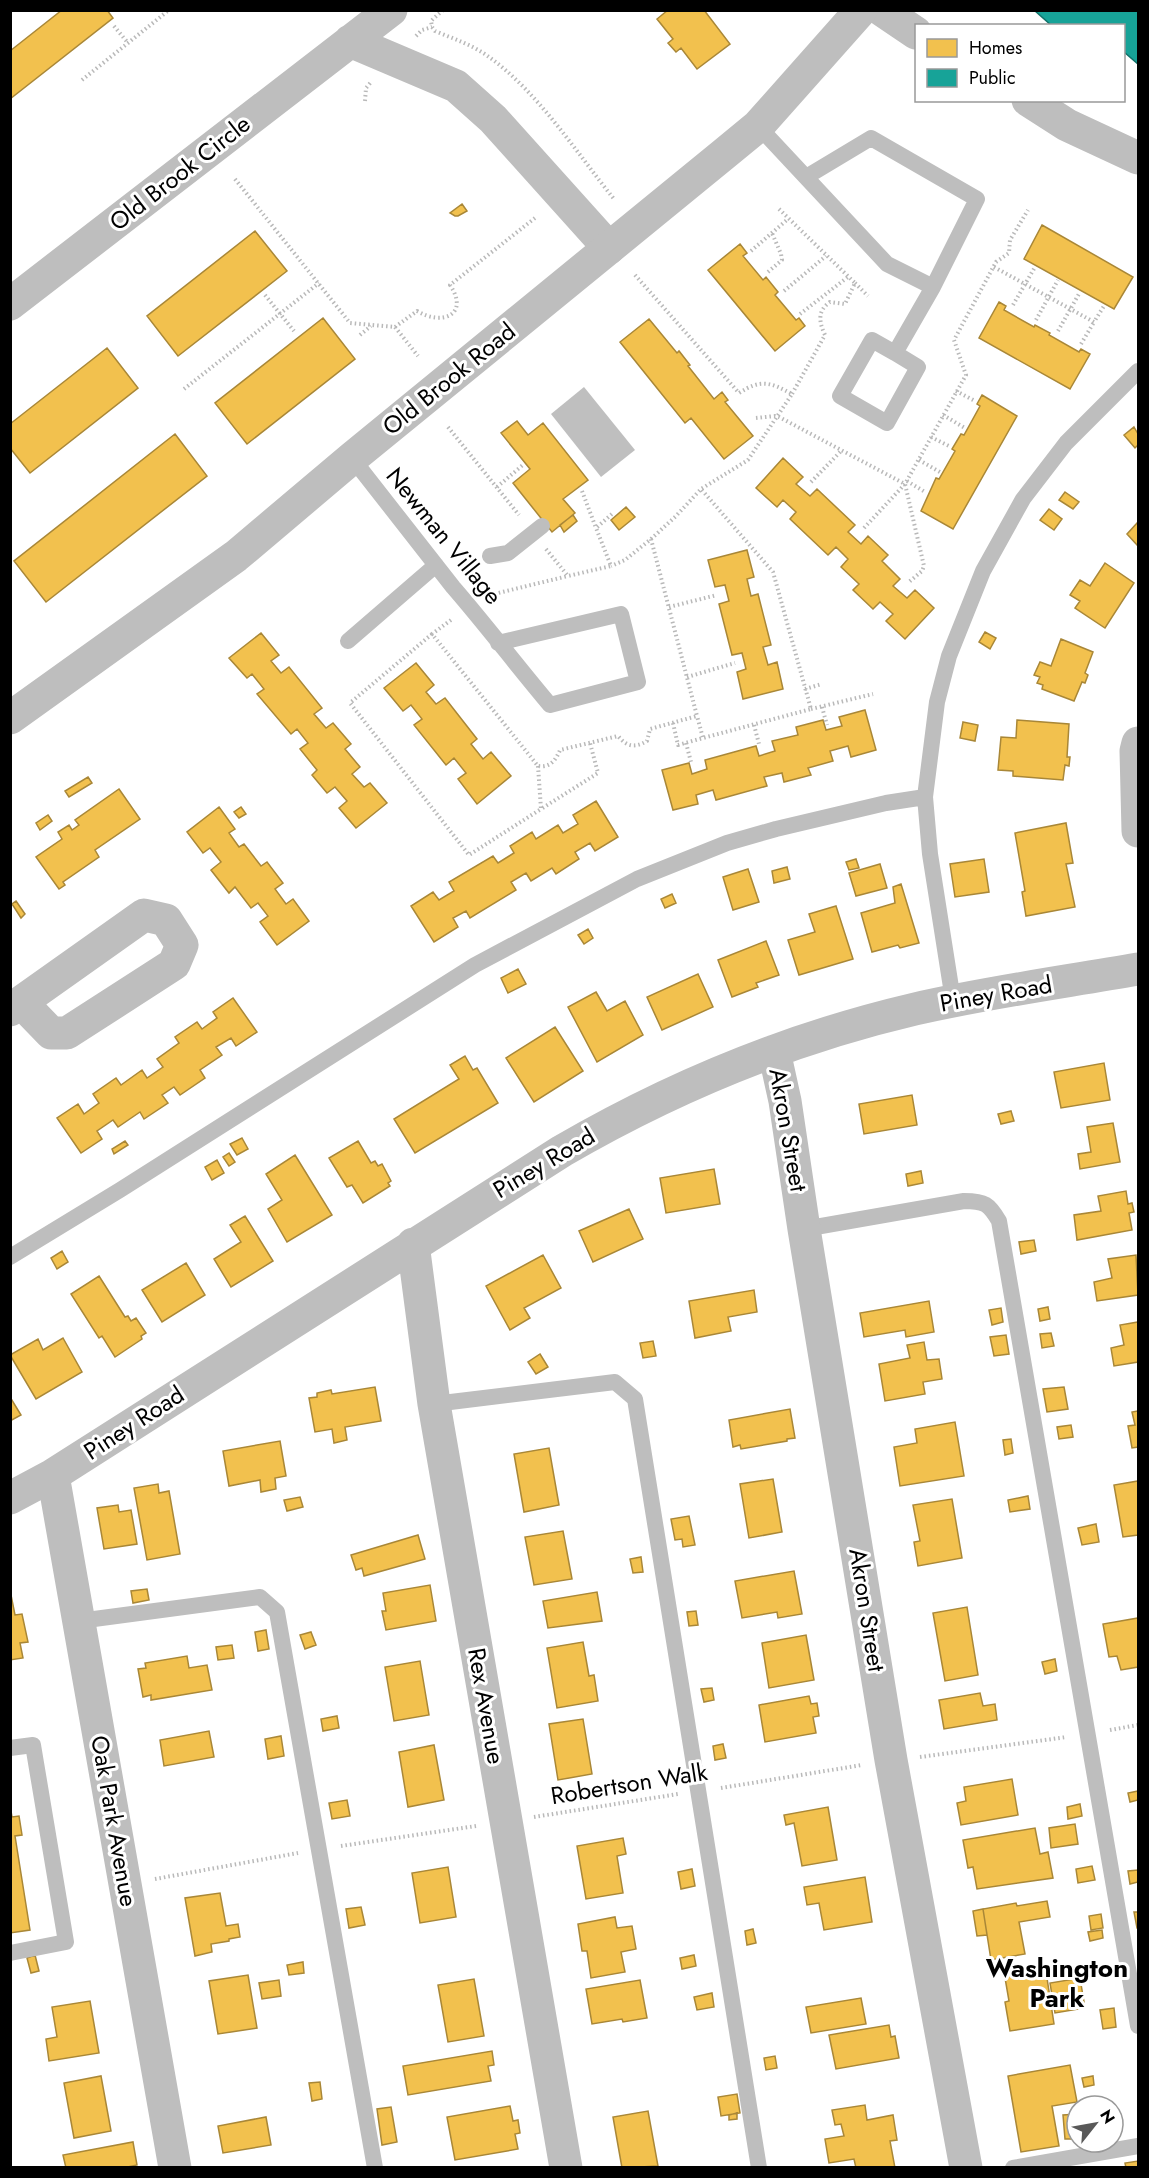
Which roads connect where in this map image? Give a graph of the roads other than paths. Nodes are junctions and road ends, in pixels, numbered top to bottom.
1 (391, 10) edge
2 (861, 10) edge
3 (882, 10) edge
4 (915, 32) edge
5 (350, 41) junction
6 (1031, 102) edge
7 (758, 126) junction
8 (1138, 158) edge
9 (806, 177) junction
10 (609, 248) junction
11 (933, 287) junction
12 (10, 304) edge
13 (895, 353) junction
14 (1138, 371) edge
15 (352, 458) junction
16 (542, 526) dead end
17 (490, 556) dead end
18 (436, 565) junction
19 (348, 641) dead end
20 (498, 643) junction
21 (10, 718) edge
22 (1138, 743) edge
23 (925, 797) junction
24 (1138, 831) edge
25 (1138, 969) edge
26 (953, 1000) junction
27 (774, 1051) junction
28 (804, 1229) junction
29 (413, 1244) junction
30 (10, 1257) edge
31 (434, 1404) junction
32 (53, 1475) junction
33 (10, 1498) edge
34 (79, 1621) junction
35 (10, 1748) edge
36 (10, 1953) edge
37 (1138, 2026) edge
38 (1138, 2146) edge
39 (175, 2168) edge
40 (375, 2168) edge
41 (566, 2168) edge
42 (759, 2168) edge
43 (966, 2168) edge
44 (1013, 2168) edge

1 - 5 street, Old Brook Circle
2 - 7 street, Old Brook Road
3 - 4 street
5 - 10 street
5 - 12 street, Old Brook Circle
6 - 8 street
7 - 9 lane
7 - 10 street, Old Brook Road
9 - 11 lane
9 - 11 lane
10 - 15 street, Old Brook Road
11 - 13 lane
13 - 13 lane
14 - 23 lane
15 - 18 lane, Newman Village
15 - 21 street, Old Brook Road
16 - 17 lane
18 - 19 lane
18 - 20 lane, Newman Village
20 - 20 lane, Newman Village
22 - 24 street
23 - 26 lane
23 - 30 lane
25 - 26 street, Piney Road
26 - 27 street, Piney Road
27 - 28 street, Akron Street
27 - 29 street, Piney Road
28 - 37 lane
28 - 43 street, Akron Street
29 - 31 street, Rex Avenue
29 - 32 street, Piney Road
31 - 41 street, Rex Avenue
31 - 42 lane
32 - 33 street, Piney Road
32 - 34 street, Oak Park Avenue
34 - 39 street, Oak Park Avenue
34 - 40 lane
35 - 36 lane
38 - 44 lane

